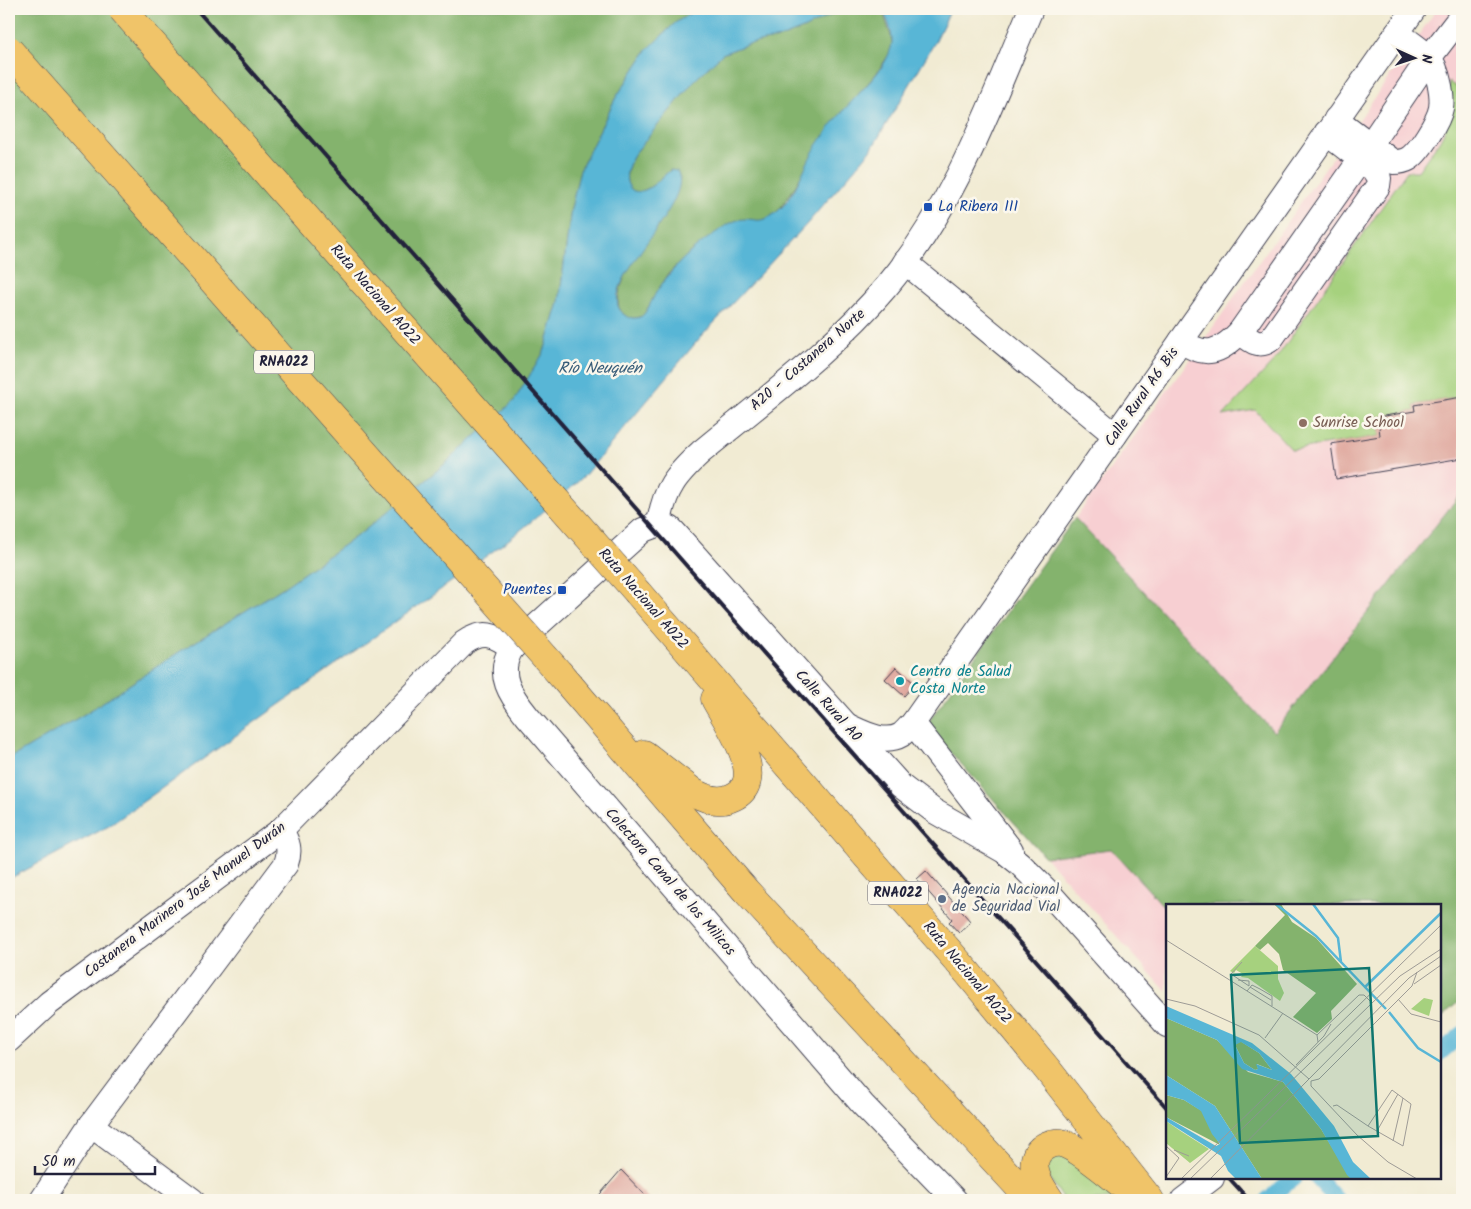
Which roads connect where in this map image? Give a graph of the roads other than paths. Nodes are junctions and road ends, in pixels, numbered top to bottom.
1 (122, 9) edge
2 (1031, 9) edge
3 (1414, 9) edge
4 (1462, 15) edge
5 (1397, 33) junction
6 (9, 50) edge
7 (1429, 58) junction
8 (1331, 126) junction
9 (1365, 152) junction
10 (905, 262) junction
11 (1181, 341) junction
12 (1115, 435) junction
13 (659, 524) junction
14 (512, 648) junction
15 (692, 656) junction
16 (592, 712) junction
17 (912, 723) junction
18 (846, 725) junction
19 (281, 830) junction
20 (1019, 863) junction
21 (1166, 1024) edge
22 (9, 1040) edge
23 (91, 1125) junction
24 (1211, 1179) edge
25 (42, 1200) edge
26 (192, 1200) edge
27 (955, 1200) edge
28 (1032, 1200) edge
29 (1050, 1200) edge
30 (1142, 1200) edge
31 (1150, 1200) edge
32 (1183, 1200) edge

1 - 15 highway, Ruta Nacional A022 / RNA022, bridge
2 - 10 street, A20 - Costanera Norte
3 - 5 street, Calle Rural A6 Bis
4 - 7 street
5 - 7 street
5 - 8 street, Calle Rural A6 Bis
6 - 16 highway, RNA022, bridge
7 - 9 street
7 - 9 street
8 - 9 street
8 - 11 street, Calle Rural A6 Bis
9 - 11 street
10 - 12 street
10 - 13 street, A20 - Costanera Norte
11 - 12 street, Calle Rural A6 Bis
12 - 17 street, Calle Rural A6 Bis
13 - 14 street
13 - 18 street, Calle Rural A0
14 - 19 street, Costanera Marinero José Manuel Durán
14 - 27 street, Colectora Canal de los Milicos
15 - 16 highway
15 - 31 highway, Ruta Nacional A022 / RNA022
16 - 28 highway, RNA022
17 - 18 street, Calle Rural A6 Bis
17 - 20 street, Calle Rural A0
18 - 20 street, Calle Rural A0
19 - 22 street, Costanera Marinero José Manuel Durán
19 - 23 street
20 - 21 street, Calle Rural A0
23 - 25 street
23 - 26 street
24 - 32 street
29 - 30 highway

